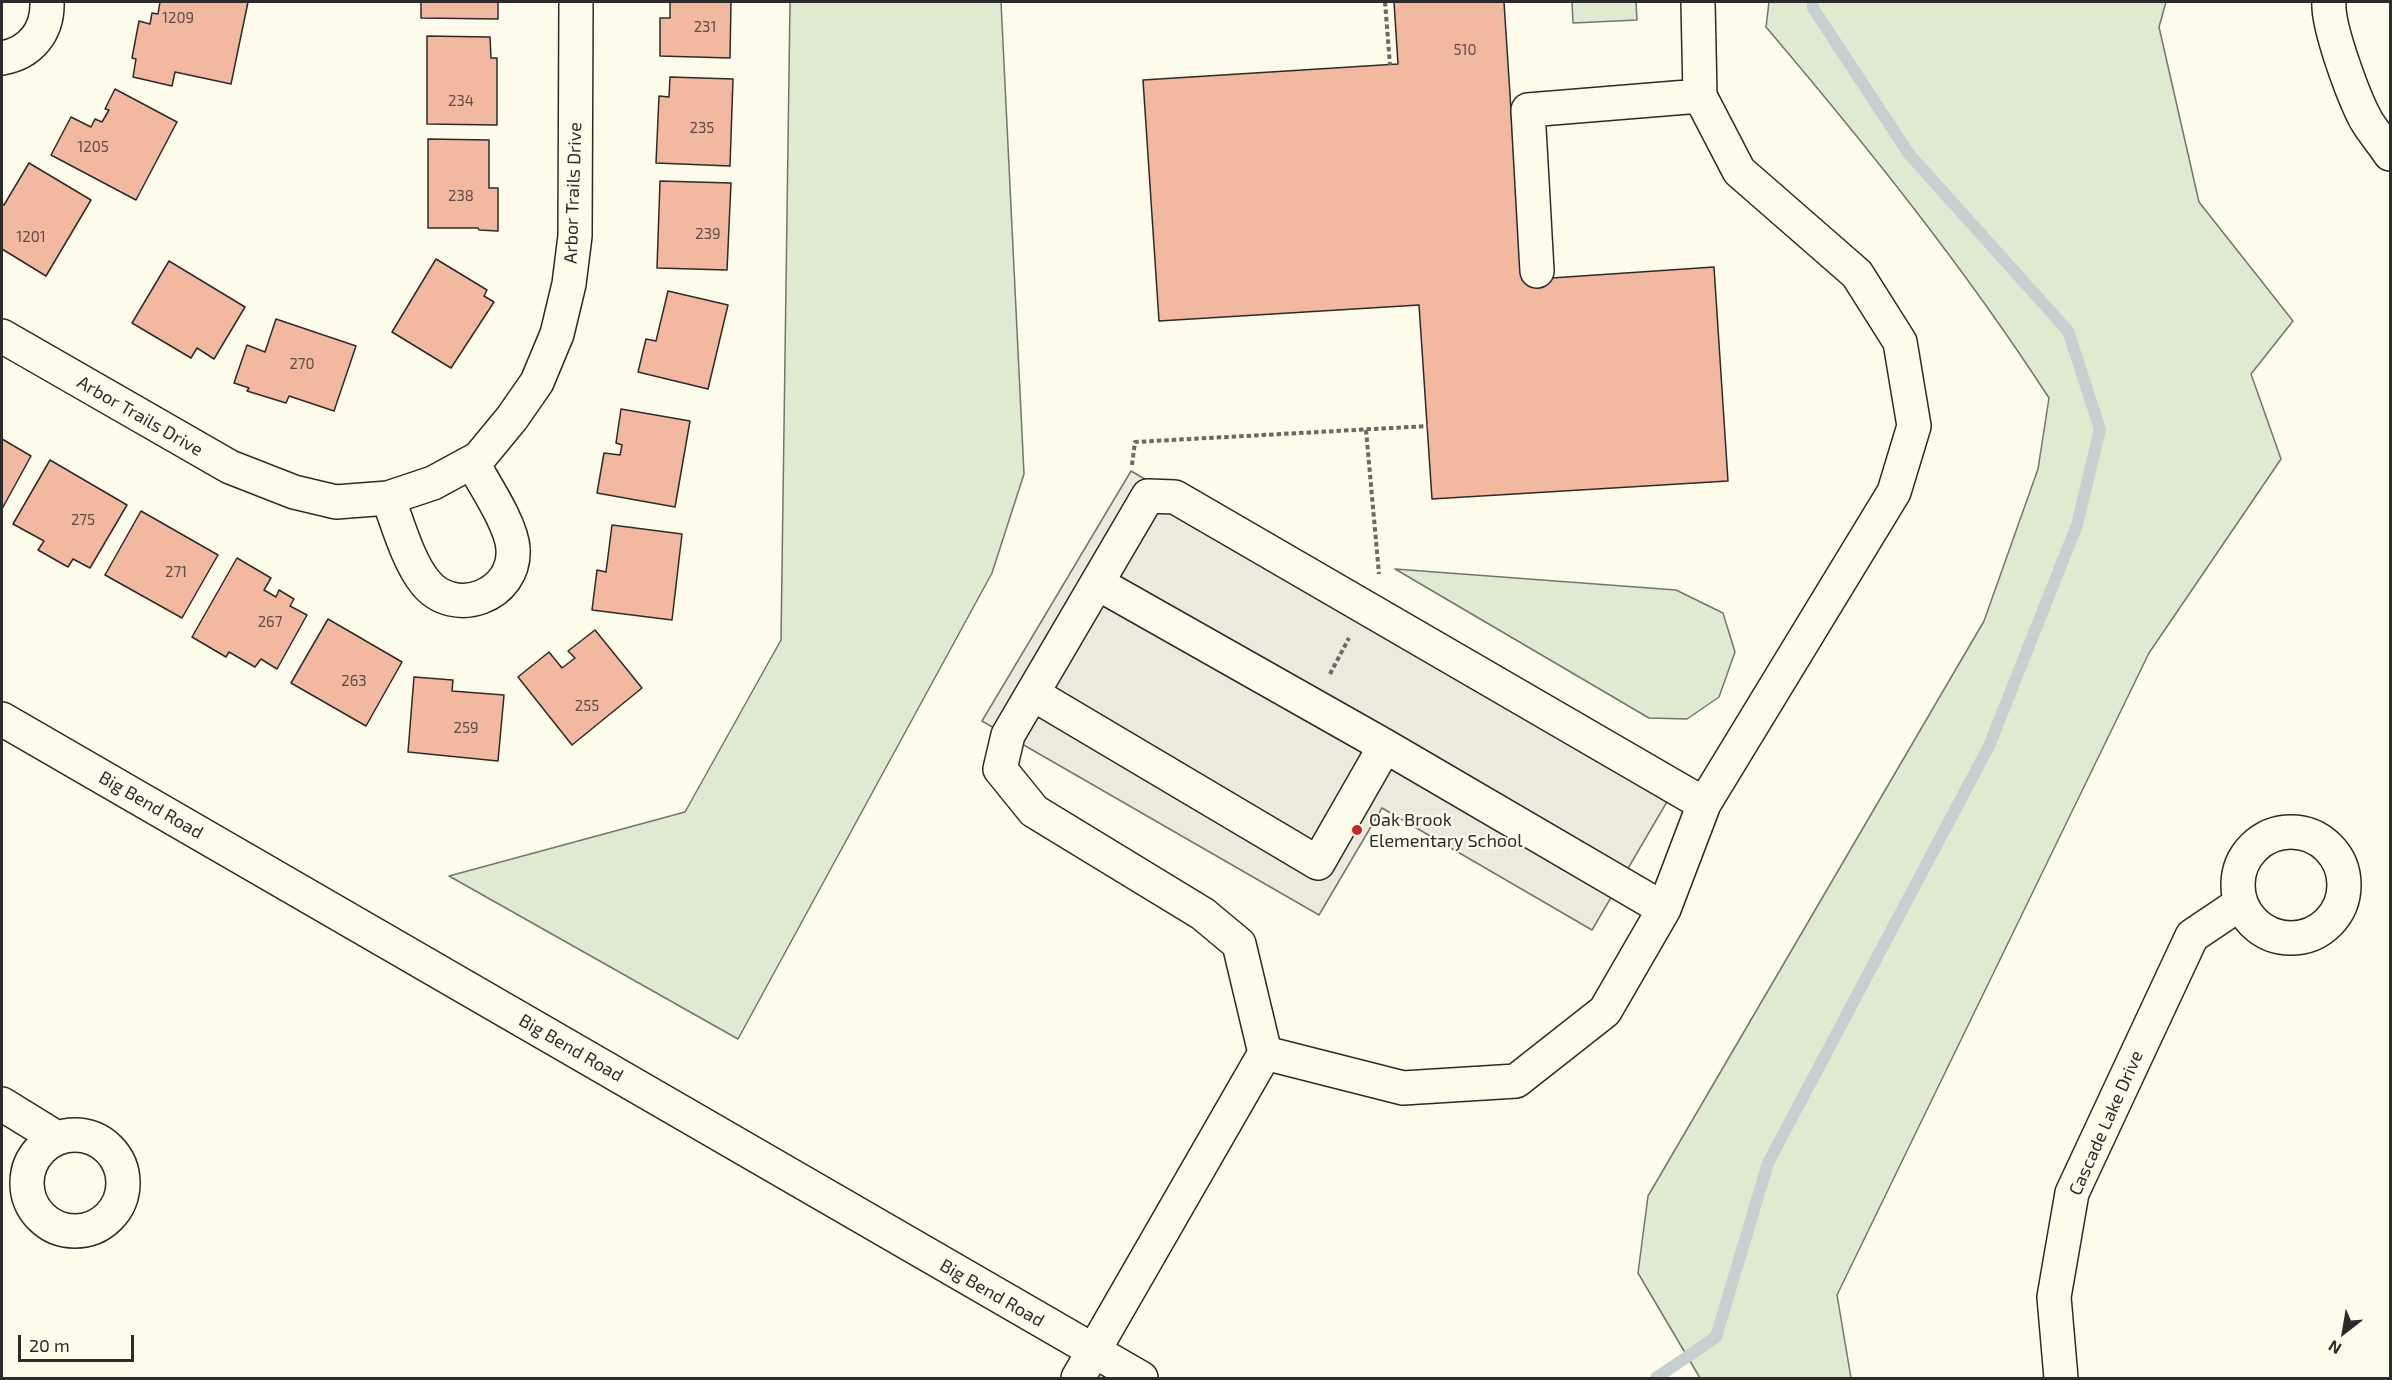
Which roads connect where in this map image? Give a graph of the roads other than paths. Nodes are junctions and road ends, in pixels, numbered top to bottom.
1 (48, 2) edge
2 (576, 2) edge
3 (1698, 2) edge
4 (2329, 2) edge
5 (2, 58) edge
6 (1700, 96) junction
7 (2391, 154) edge
8 (1537, 271) dead end
9 (2, 336) edge
10 (472, 462) junction
11 (388, 498) junction
12 (1097, 583) junction
13 (1033, 694) junction
14 (2, 719) edge
15 (1385, 746) junction
16 (1704, 804) junction
17 (2241, 903) dead end
18 (1664, 909) junction
19 (1265, 1053) junction
20 (2, 1104) edge
21 (57, 1137) dead end
22 (1086, 1365) edge
23 (1141, 1378) edge
24 (2061, 1378) edge

1 - 5 street
2 - 10 street, Arbor Trails Drive
3 - 6 street
4 - 7 street
6 - 8 street
6 - 16 street
9 - 11 street, Arbor Trails Drive
10 - 11 street, Arbor Trails Drive
10 - 11 street
12 - 13 street
12 - 15 street
12 - 16 street
13 - 15 street
13 - 19 street
14 - 22 street, Big Bend Road
15 - 18 street
16 - 18 street
17 - 24 street, Cascade Lake Drive
18 - 19 street
19 - 22 street
20 - 21 street
22 - 23 street, Big Bend Road

